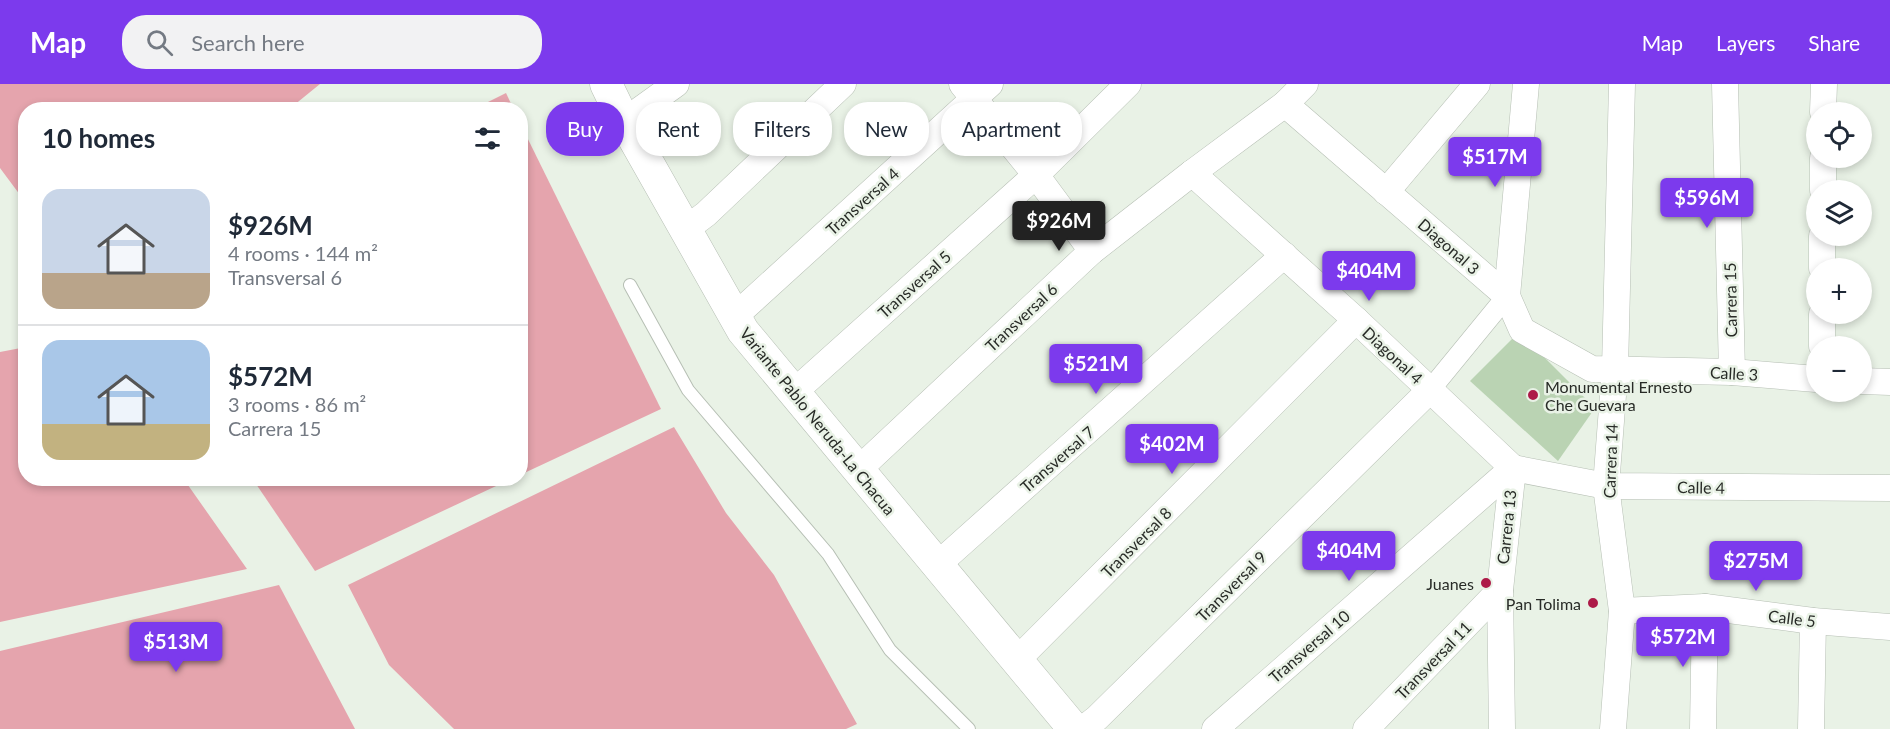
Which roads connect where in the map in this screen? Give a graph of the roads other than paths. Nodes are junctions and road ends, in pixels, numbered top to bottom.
1 (606, 84) edge
2 (676, 84) edge
3 (843, 84) edge
4 (1128, 84) edge
5 (1305, 84) edge
6 (1477, 84) edge
7 (1527, 84) edge
8 (1622, 84) edge
9 (1725, 84) edge
10 (1824, 84) edge
11 (975, 89) edge
12 (614, 102) edge
13 (1823, 102) edge
14 (1285, 104) junction
15 (624, 118) edge
16 (624, 122) edge
17 (1191, 173) junction
18 (1036, 176) junction
19 (1386, 192) junction
20 (686, 229) junction
21 (1092, 251) junction
22 (1284, 255) junction
23 (630, 285) dead end
24 (1507, 296) junction
25 (734, 317) junction
26 (1356, 320) junction
27 (1615, 369) junction
28 (1731, 372) junction
29 (1806, 378) edge
30 (1872, 381) edge
31 (1890, 382) edge
32 (1430, 390) junction
33 (793, 393) junction
34 (1513, 468) junction
35 (858, 470) junction
36 (1606, 486) junction
37 (1890, 488) edge
38 (936, 566) junction
39 (1500, 590) junction
40 (1705, 607) junction
41 (1622, 611) junction
42 (1814, 621) junction
43 (1890, 627) edge
44 (1016, 661) junction
45 (969, 729) edge
46 (1074, 729) edge
47 (1083, 729) edge
48 (1215, 729) edge
49 (1366, 729) edge
50 (1502, 729) edge
51 (1613, 729) edge
52 (1703, 729) edge
53 (1811, 729) edge

1 - 12 street, Variante Pablo Neruda-La Chacua
2 - 15 street
3 - 20 street
4 - 18 street, Transversal 5
5 - 14 street, Transversal 6
6 - 19 street
7 - 24 street
8 - 27 street, Carrera 14
9 - 28 street, Carrera 15
10 - 13 street
11 - 18 street
11 - 25 street, Transversal 4
14 - 17 street, Transversal 6
14 - 19 street, Diagonal 3
16 - 20 street, Variante Pablo Neruda-La Chacua
17 - 21 street, Transversal 6
17 - 22 street, Diagonal 4
18 - 21 street
18 - 33 street, Transversal 5
19 - 24 street, Diagonal 3
20 - 25 street, Variante Pablo Neruda-La Chacua
21 - 35 street, Transversal 6
22 - 26 street, Diagonal 4
22 - 38 street, Transversal 7
23 - 45 lane
24 - 27 street, Diagonal 3
24 - 32 street
25 - 33 street, Variante Pablo Neruda-La Chacua
26 - 32 street, Diagonal 4
26 - 44 street, Transversal 8
27 - 28 street, Calle 3
27 - 36 street, Carrera 14
28 - 29 street, Calle 3
30 - 31 street
32 - 34 street, Diagonal 4
32 - 47 street, Transversal 9
33 - 35 street, Variante Pablo Neruda-La Chacua
34 - 36 street, Calle 4
34 - 39 street, Carrera 13
34 - 48 street, Transversal 10
35 - 38 street, Variante Pablo Neruda-La Chacua
36 - 37 street, Calle 4
36 - 41 street, Carrera 14
38 - 44 street, Variante Pablo Neruda-La Chacua
39 - 49 street, Transversal 11
39 - 50 street, Carrera 13
40 - 41 street, Calle 5
40 - 42 street, Calle 5
40 - 52 street
41 - 51 street, Carrera 14
42 - 43 street, Calle 5
42 - 53 street
44 - 46 street, Variante Pablo Neruda-La Chacua

